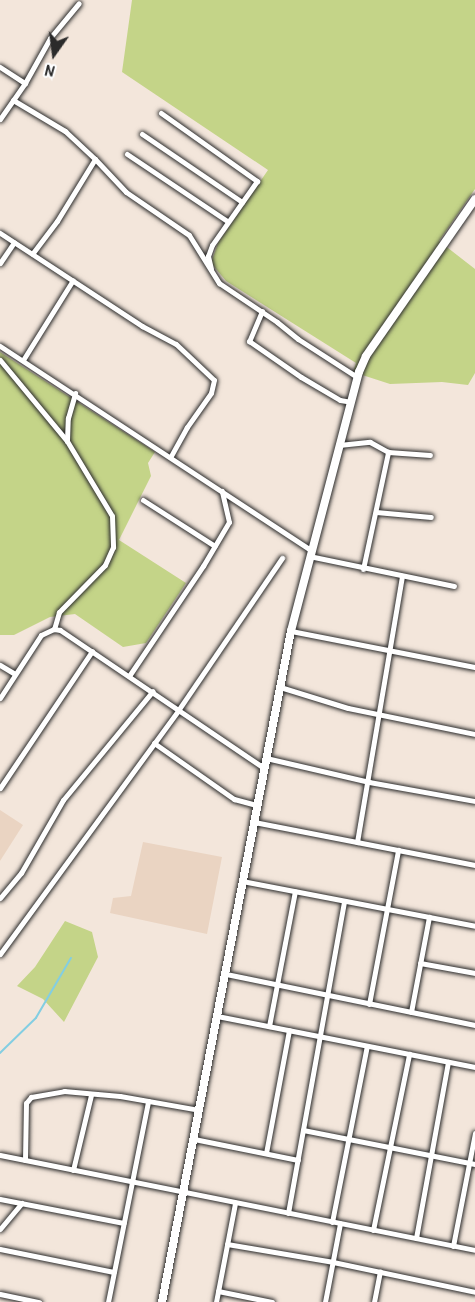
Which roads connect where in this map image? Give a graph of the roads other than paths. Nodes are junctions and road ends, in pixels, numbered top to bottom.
1 (79, 3) dead end
2 (0, 67) edge
3 (25, 83) junction
4 (13, 100) junction
5 (161, 113) dead end
6 (0, 119) edge
7 (142, 134) dead end
8 (127, 154) dead end
9 (95, 159) junction
10 (475, 199) edge
11 (242, 202) junction
12 (472, 209) edge
13 (227, 221) junction
14 (0, 233) edge
15 (14, 242) junction
16 (32, 254) junction
17 (0, 263) edge
18 (211, 271) junction
19 (73, 280) junction
20 (262, 311) junction
21 (0, 346) edge
22 (0, 360) edge
23 (23, 360) junction
24 (357, 377) junction
25 (75, 393) junction
26 (351, 402) junction
27 (67, 441) junction
28 (339, 445) junction
29 (388, 452) junction
30 (430, 455) dead end
31 (171, 456) junction
32 (222, 491) junction
33 (143, 500) dead end
34 (376, 512) junction
35 (431, 517) dead end
36 (215, 546) junction
37 (310, 553) junction
38 (282, 558) dead end
39 (363, 569) junction
40 (402, 576) junction
41 (454, 586) dead end
42 (54, 629) junction
43 (291, 631) junction
44 (390, 650) junction
45 (92, 651) junction
46 (0, 665) edge
47 (475, 667) edge
48 (15, 674) junction
49 (129, 676) junction
50 (280, 687) junction
51 (153, 691) junction
52 (0, 698) edge
53 (179, 709) junction
54 (378, 715) junction
55 (475, 734) edge
56 (154, 743) junction
57 (267, 758) junction
58 (264, 768) junction
59 (369, 782) junction
60 (0, 788) edge
61 (475, 801) edge
62 (257, 805) junction
63 (254, 822) junction
64 (357, 842) junction
65 (398, 850) junction
66 (475, 865) edge
67 (242, 881) junction
68 (295, 891) junction
69 (0, 898) edge
70 (344, 901) junction
71 (387, 909) junction
72 (429, 917) junction
73 (475, 926) edge
74 (0, 954) edge
75 (420, 963) junction
76 (475, 973) edge
77 (226, 974) junction
78 (277, 985) junction
79 (327, 995) junction
80 (369, 1004) junction
81 (411, 1012) junction
82 (217, 1016) junction
83 (475, 1025) edge
84 (269, 1026) junction
85 (289, 1030) junction
86 (320, 1036) junction
87 (367, 1046) junction
88 (409, 1054) junction
89 (448, 1062) junction
90 (475, 1067) edge
91 (91, 1095) junction
92 (148, 1101) junction
93 (199, 1110) junction
94 (303, 1130) junction
95 (475, 1133) edge
96 (194, 1139) junction
97 (348, 1140) junction
98 (390, 1147) junction
99 (266, 1153) junction
100 (0, 1155) edge
101 (431, 1155) junction
102 (25, 1160) junction
103 (298, 1160) junction
104 (472, 1163) edge
105 (73, 1170) junction
106 (132, 1182) junction
107 (183, 1192) junction
108 (0, 1199) edge
109 (22, 1203) junction
110 (235, 1203) junction
111 (288, 1213) junction
112 (332, 1222) junction
113 (124, 1223) junction
114 (340, 1223) junction
115 (0, 1229) edge
116 (373, 1230) junction
117 (416, 1238) junction
118 (227, 1244) junction
119 (453, 1246) junction
120 (0, 1249) edge
121 (475, 1250) edge
122 (333, 1262) junction
123 (114, 1272) junction
124 (380, 1272) junction
125 (218, 1291) junction
126 (475, 1292) edge
127 (0, 1294) edge
128 (39, 1302) edge
129 (108, 1302) edge
130 (162, 1302) edge
131 (216, 1302) edge
132 (272, 1302) edge
133 (325, 1302) edge
134 (374, 1302) edge

1 - 3 street
2 - 3 street
3 - 4 street
4 - 6 street
4 - 9 street
5 - 11 street
7 - 11 street
8 - 13 street
9 - 16 street
9 - 18 street
10 - 12 street
11 - 13 street
12 - 24 street
13 - 18 street
14 - 15 street
15 - 16 street
15 - 17 street
16 - 19 street
18 - 20 street
19 - 23 street
19 - 31 street
20 - 24 street
20 - 26 street
21 - 23 street
22 - 27 street
23 - 25 street
24 - 26 street
25 - 27 street
25 - 31 street
26 - 28 street
27 - 42 street
28 - 29 street
28 - 37 street
29 - 30 street
29 - 34 street
31 - 32 street
32 - 36 street
32 - 37 street
33 - 36 street
34 - 35 street
34 - 39 street
36 - 49 street
37 - 39 street
37 - 43 street
38 - 53 street
39 - 40 street
40 - 41 street
40 - 44 street
42 - 45 street
42 - 48 street
43 - 44 street
43 - 50 street
44 - 47 street
44 - 54 street
45 - 49 street
45 - 60 street
46 - 48 street
48 - 52 street
49 - 51 street
50 - 54 street
50 - 57 street
51 - 53 street
51 - 69 street
53 - 56 street
53 - 58 street
54 - 55 street
54 - 59 street
56 - 62 street
56 - 74 street
57 - 58 street
57 - 59 street
58 - 62 street
59 - 61 street
59 - 64 street
62 - 63 street
63 - 64 street
63 - 67 street
64 - 65 street
65 - 66 street
65 - 71 street
67 - 68 street
67 - 77 street
68 - 70 street
68 - 78 street
70 - 71 street
70 - 79 street
71 - 72 street
71 - 80 street
72 - 73 street
72 - 75 street
75 - 76 street
75 - 81 street
77 - 78 street
77 - 82 street
78 - 79 street
78 - 84 street
79 - 80 street
79 - 86 street
80 - 81 street
81 - 83 street
82 - 84 street
82 - 93 street
84 - 85 street
85 - 86 street
85 - 99 street
86 - 87 street
86 - 94 street
87 - 88 street
87 - 97 street
88 - 89 street
88 - 98 street
89 - 90 street
89 - 101 street
91 - 92 street
91 - 102 street
91 - 105 street
92 - 93 street
92 - 106 street
93 - 96 street
94 - 97 street
94 - 103 street
95 - 104 street
96 - 99 street
96 - 107 street
97 - 98 street
97 - 112 street
98 - 101 street
98 - 116 street
99 - 103 street
100 - 102 street
101 - 104 street
101 - 117 street
102 - 105 street
103 - 111 street
104 - 119 street
105 - 106 street
106 - 107 street
106 - 113 street
107 - 110 street
107 - 130 street
108 - 109 street
109 - 113 street
109 - 115 street
110 - 111 street
110 - 118 street
111 - 112 street
112 - 114 street
113 - 123 street
114 - 116 street
114 - 122 street
116 - 117 street
117 - 119 street
118 - 122 street
118 - 125 street
119 - 121 street
120 - 123 street
122 - 124 street
122 - 133 street
123 - 129 street
124 - 126 street
124 - 134 street
125 - 131 street
125 - 132 street
127 - 128 street

